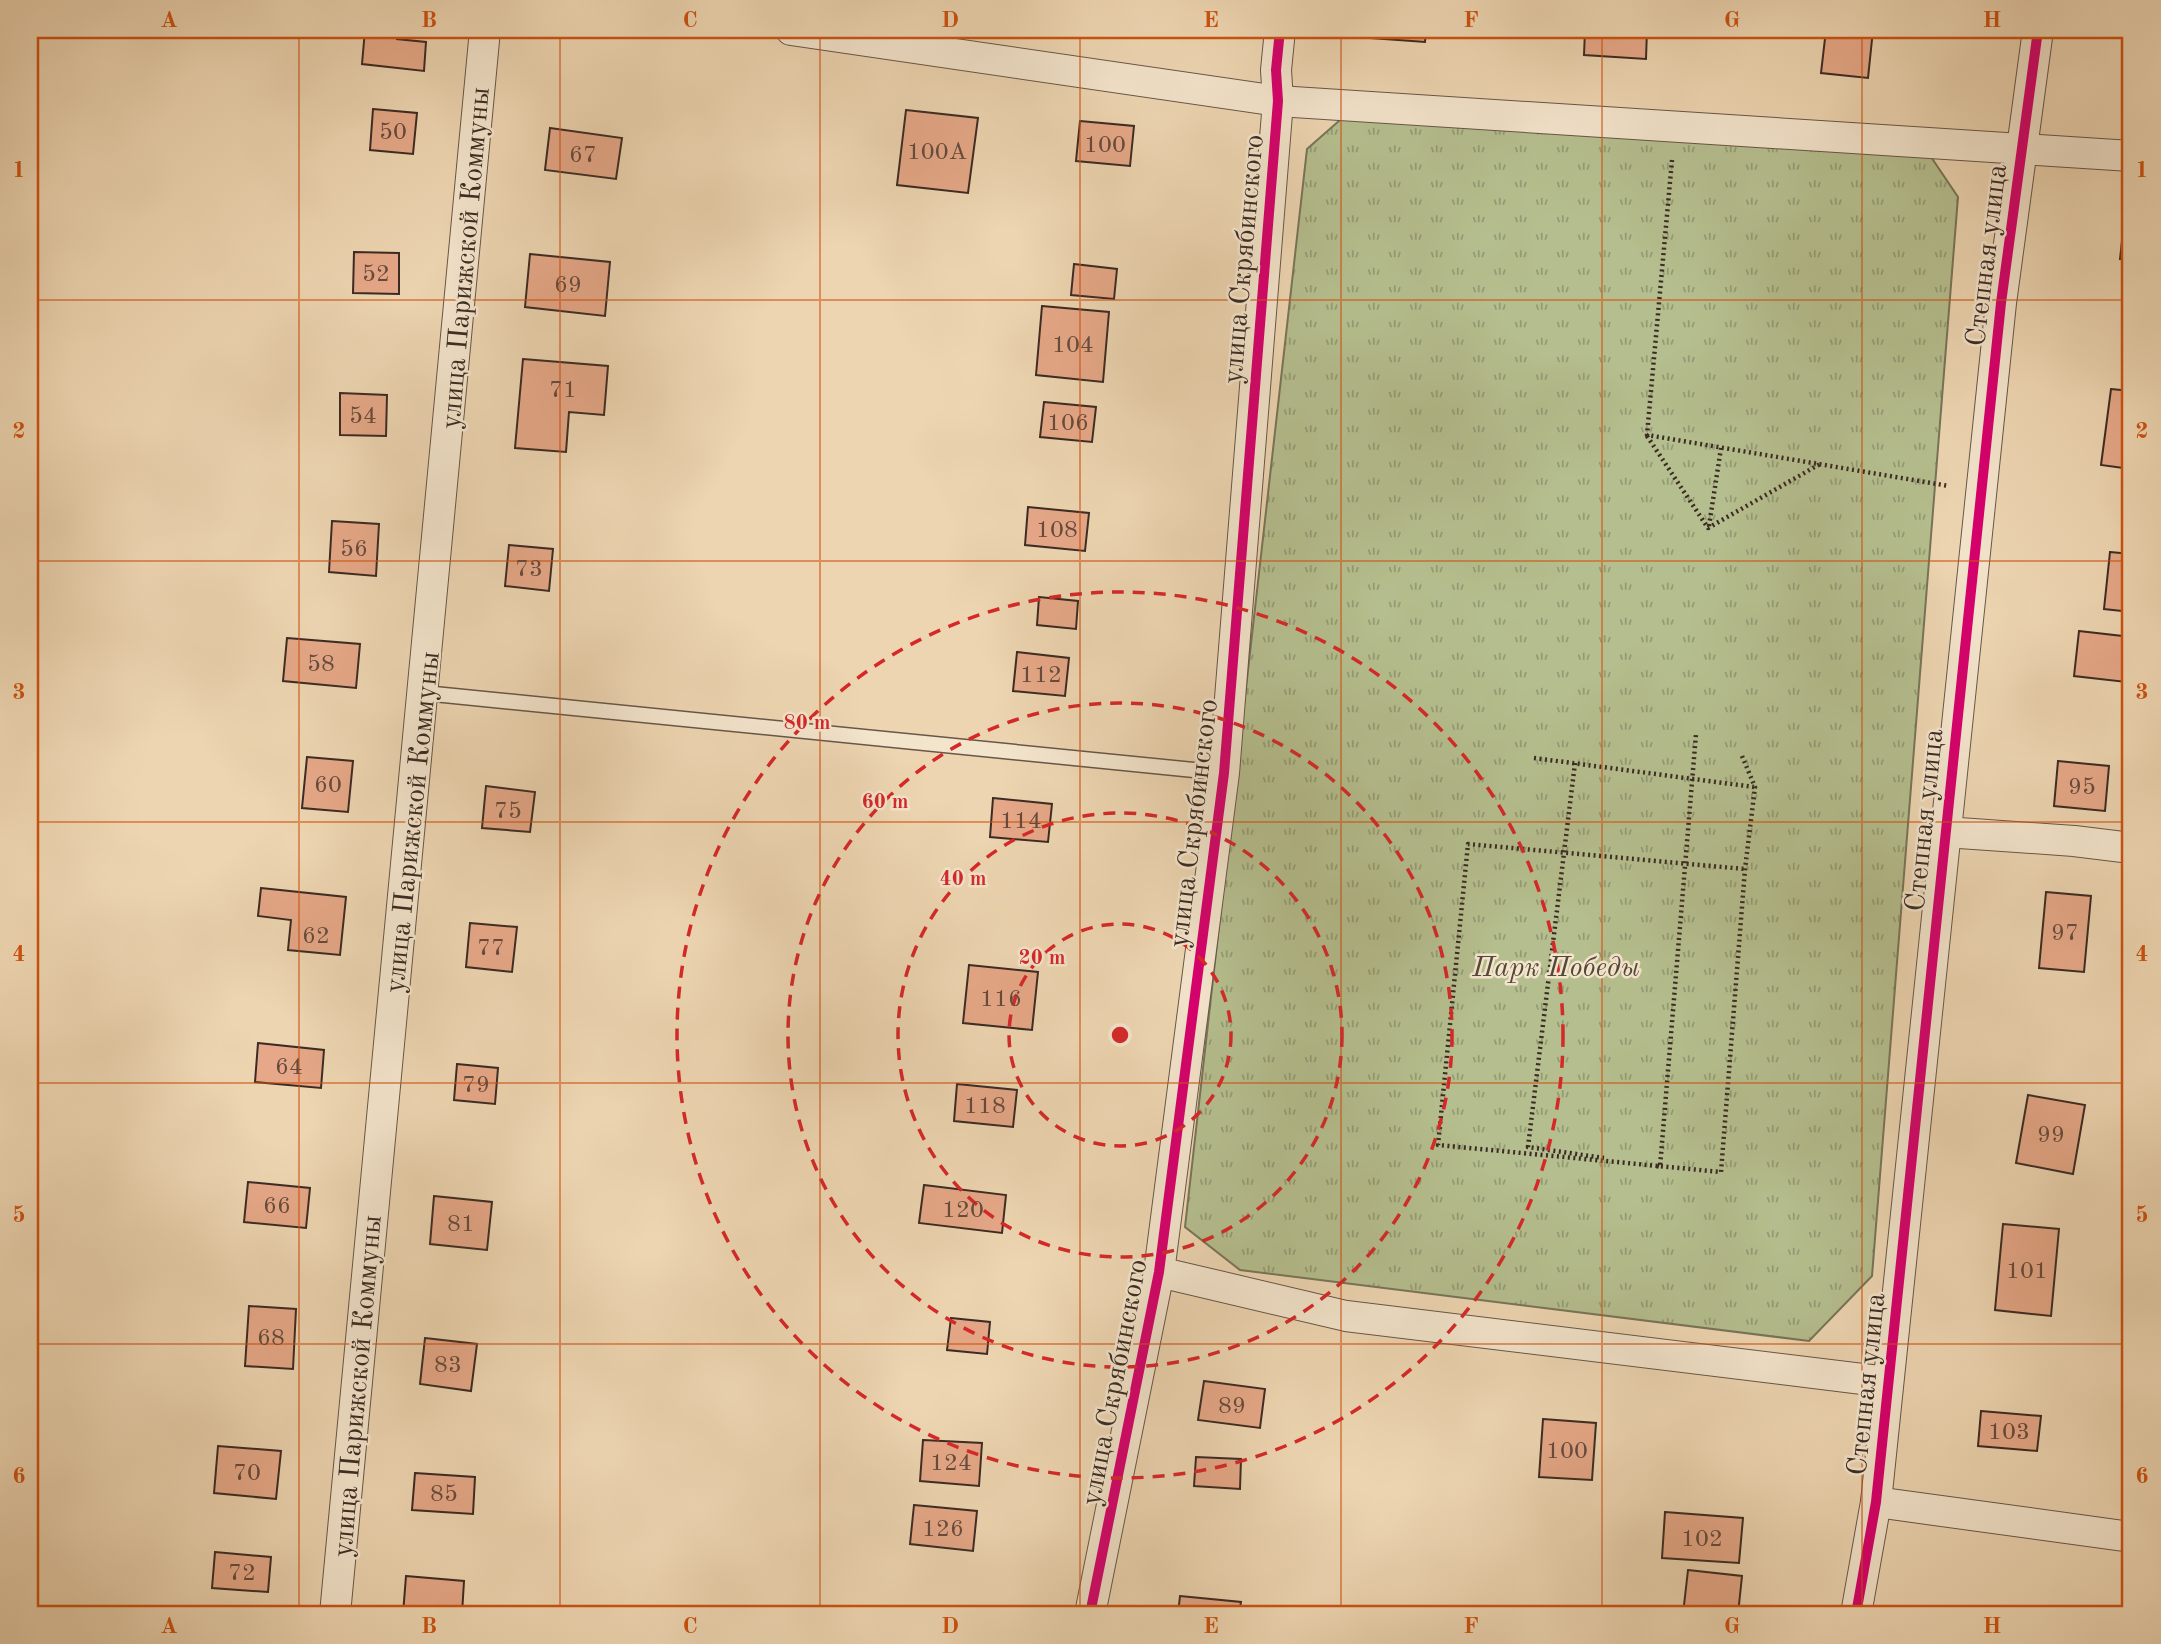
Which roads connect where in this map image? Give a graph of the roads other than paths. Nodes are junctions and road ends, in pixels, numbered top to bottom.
1 (485, 30) edge
2 (791, 30) edge
3 (1280, 30) edge
4 (2038, 30) edge
5 (1278, 101) junction
6 (2022, 152) junction
7 (2131, 156) edge
8 (424, 693) junction
9 (1224, 773) junction
10 (1945, 832) junction
11 (2131, 848) edge
12 (1159, 1272) junction
13 (1887, 1381) junction
14 (1876, 1502) junction
15 (2131, 1537) edge
16 (335, 1614) edge
17 (1090, 1614) edge
18 (1856, 1614) edge

1 - 8 street, улица Парижской Коммуны
2 - 5 street
3 - 5 street, улица Скрябинского
4 - 6 street, Степная улица
5 - 6 street
5 - 9 street, улица Скрябинского
6 - 7 street
6 - 10 street, Степная улица
8 - 9 lane
8 - 16 street, улица Парижской Коммуны
9 - 12 street, улица Скрябинского
10 - 11 street
10 - 13 street, Степная улица
12 - 13 street
12 - 17 street, улица Скрябинского
13 - 14 street, Степная улица
14 - 15 street
14 - 18 street, Степная улица

